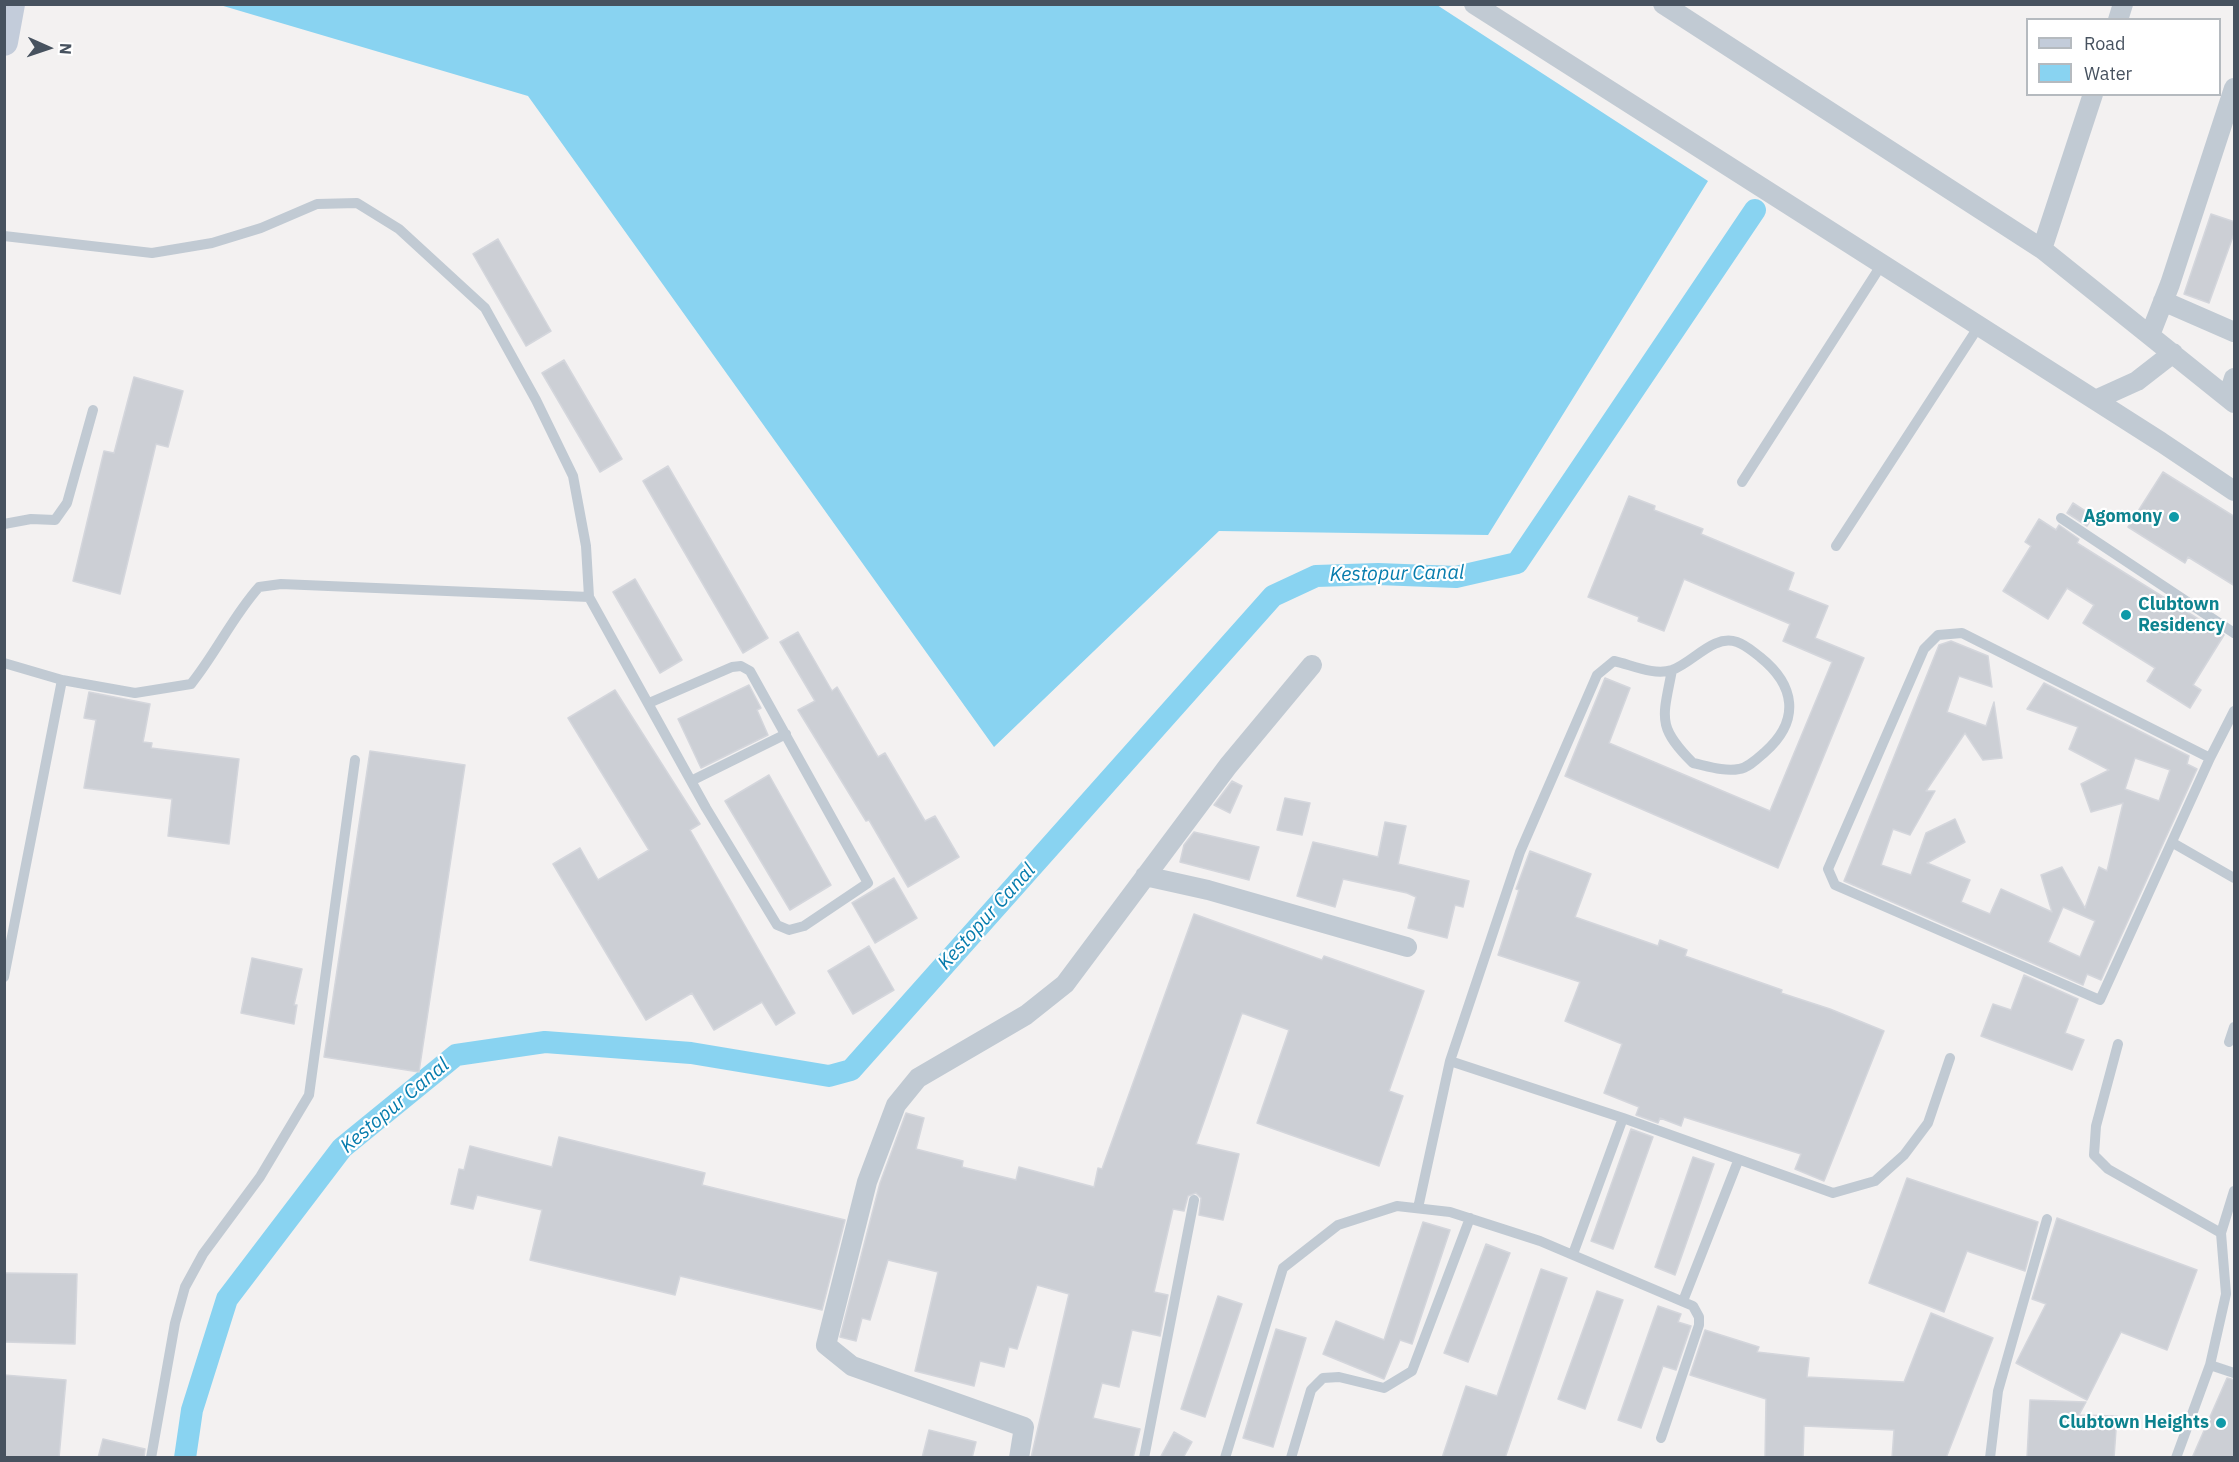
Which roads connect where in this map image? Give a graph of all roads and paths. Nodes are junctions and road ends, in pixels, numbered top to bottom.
1 (11, 4) edge
2 (1474, 4) edge
3 (1663, 4) edge
4 (4, 42) edge
5 (2235, 88) edge
6 (2092, 96) edge
7 (4, 236) edge
8 (2042, 249) junction
9 (1878, 269) junction
10 (2163, 301) junction
11 (1975, 331) junction
12 (2235, 332) edge
13 (2150, 335) junction
14 (2173, 354) junction
15 (2235, 378) edge
16 (2095, 399) junction
17 (2231, 400) edge
18 (93, 410) dead end
19 (1742, 482) dead end
20 (2235, 491) edge
21 (2061, 518) dead end
22 (4, 524) edge
23 (1836, 546) dead end
24 (589, 597) junction
25 (2235, 633) edge
26 (4, 663) edge
27 (1312, 665) dead end
28 (1672, 670) junction
29 (62, 680) junction
30 (649, 703) junction
31 (2235, 711) edge
32 (786, 734) junction
33 (2210, 758) junction
34 (355, 760) dead end
35 (691, 781) junction
36 (2173, 843) junction
37 (1145, 876) junction
38 (2235, 878) edge
39 (1407, 947) dead end
40 (4, 977) edge
41 (2235, 1028) edge
42 (2229, 1042) dead end
43 (2118, 1044) dead end
44 (1950, 1058) dead end
45 (1450, 1061) junction
46 (1623, 1118) junction
47 (1738, 1161) junction
48 (2235, 1191) edge
49 (1194, 1200) dead end
50 (1418, 1208) junction
51 (1470, 1218) junction
52 (2047, 1219) dead end
53 (2221, 1233) junction
54 (1573, 1254) junction
55 (1683, 1301) junction
56 (2210, 1365) junction
57 (2235, 1373) edge
58 (1661, 1438) dead end
59 (151, 1458) edge
60 (1019, 1458) edge
61 (1144, 1458) edge
62 (1225, 1458) edge
63 (1291, 1458) edge
64 (1990, 1458) edge
65 (2176, 1458) edge

1 - 4 street
2 - 9 street
3 - 8 street
5 - 10 street
6 - 8 street
7 - 24 lane
8 - 13 street
9 - 11 street
9 - 19 lane
10 - 12 street
10 - 13 street
11 - 16 street
11 - 23 lane
13 - 14 street
14 - 16 street
14 - 17 street
15 - 17 street
16 - 20 street
18 - 22 lane
21 - 25 lane
24 - 29 lane
24 - 30 lane
26 - 29 lane
27 - 37 street
28 - 28 lane
28 - 45 lane
29 - 40 lane
30 - 32 lane
30 - 35 lane
31 - 33 lane
32 - 35 lane
32 - 35 lane
33 - 36 lane
33 - 36 lane
34 - 59 lane
36 - 38 lane
37 - 39 street
37 - 60 street
41 - 42 lane
43 - 53 lane
44 - 47 lane
45 - 46 lane
45 - 50 lane
46 - 47 lane
46 - 54 lane
47 - 55 lane
48 - 53 lane
49 - 61 lane
50 - 51 lane
50 - 62 lane
51 - 54 lane
51 - 63 lane
52 - 64 lane
53 - 56 lane
54 - 55 lane
55 - 58 lane
56 - 57 lane
56 - 65 lane

